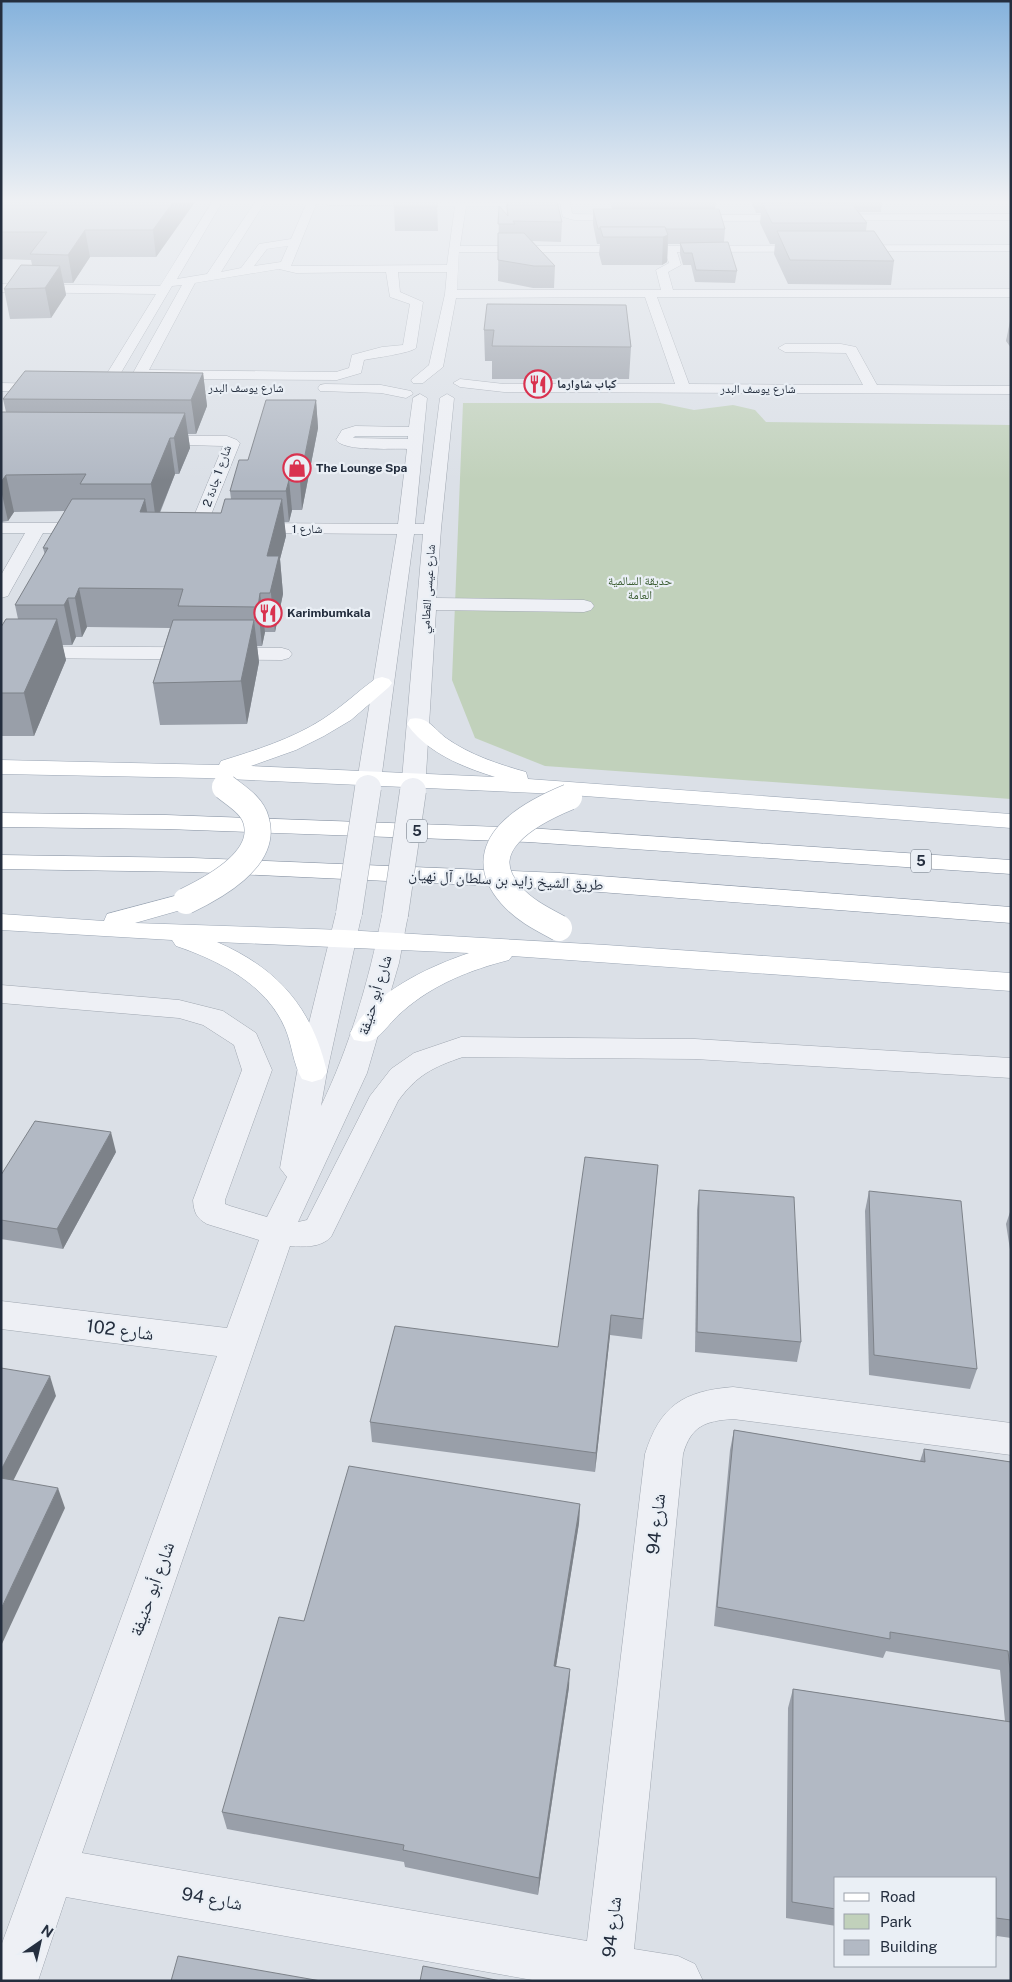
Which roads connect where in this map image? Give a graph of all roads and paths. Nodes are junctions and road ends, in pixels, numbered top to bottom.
1 (161, 294) edge
2 (183, 294) edge
3 (395, 294) edge
4 (452, 294) edge
5 (457, 294) edge
6 (636, 294) edge
7 (650, 294) edge
8 (785, 348) dead end
9 (146, 358) junction
10 (166, 358) dead end
11 (436, 367) junction
12 (1, 388) edge
13 (67, 388) edge
14 (86, 388) edge
15 (105, 388) junction
16 (125, 388) edge
17 (144, 388) edge
18 (414, 389) junction
19 (684, 389) junction
20 (850, 389) junction
21 (872, 389) junction
22 (454, 390) junction
23 (1011, 390) edge
24 (866, 404) dead end
25 (138, 441) edge
26 (1, 528) edge
27 (37, 528) junction
28 (113, 528) edge
29 (179, 528) edge
30 (198, 528) junction
31 (406, 529) junction
32 (432, 529) junction
33 (1, 592) edge
34 (427, 604) junction
35 (584, 606) dead end
36 (1, 652) edge
37 (282, 654) dead end
38 (382, 683) junction
39 (418, 724) junction
40 (1, 767) edge
41 (205, 771) junction
42 (179, 772) junction
43 (368, 783) junction
44 (413, 786) junction
45 (563, 792) junction
46 (1, 820) edge
47 (1011, 822) edge
48 (1, 862) edge
49 (1011, 867) edge
50 (1011, 915) edge
51 (1, 922) edge
52 (77, 925) junction
53 (346, 925) junction
54 (393, 928) junction
55 (136, 931) junction
56 (537, 949) junction
57 (633, 955) junction
58 (1011, 982) edge
59 (1, 994) edge
60 (364, 1033) junction
61 (1011, 1068) edge
62 (312, 1072) junction
63 (285, 1214) junction
64 (1, 1315) edge
65 (239, 1344) junction
66 (1011, 1439) edge
67 (52, 1871) junction
68 (608, 1968) junction
69 (14, 1981) edge
70 (678, 1981) edge

1 - 15 street
2 - 9 street
3 - 9 street
4 - 11 street
5 - 6 street
7 - 19 street
8 - 21 street
9 - 10 street
11 - 18 street
11 - 22 street
12 - 13 street
14 - 15 street
15 - 16 street
17 - 18 street, شارع يوسف البدر
18 - 22 street
18 - 22 street
18 - 31 street, شارع عيسى القطامي
19 - 20 street, شارع يوسف البدر
19 - 22 street, شارع يوسف البدر
20 - 21 street, شارع يوسف البدر
20 - 24 street
21 - 23 street, شارع يوسف البدر
22 - 32 street, شارع عيسى القطامي
25 - 30 street, شارع 1 جادة 2
26 - 27 street
27 - 28 street
27 - 33 street
29 - 30 street, شارع 1
30 - 31 street, شارع 1
31 - 32 street, شارع 1
31 - 38 street, شارع عيسى القطامي
32 - 34 street, شارع عيسى القطامي
34 - 35 street
34 - 39 street, شارع عيسى القطامي
36 - 37 street
38 - 41 main road
38 - 43 street, شارع عيسى القطامي
39 - 44 street, شارع عيسى القطامي
39 - 45 main road
40 - 42 main road
41 - 42 main road
41 - 43 main road
42 - 52 main road, bridge
43 - 44 main road
43 - 53 street, شارع أبو حنيفة, bridge
44 - 45 main road
44 - 54 street, شارع أبو حنيفة, bridge
45 - 47 main road
45 - 57 main road, bridge
46 - 49 main road, 5
48 - 50 main road, طريق الشيخ زايد بن سلطان آل نهيان
51 - 52 main road
52 - 55 main road
53 - 54 main road
53 - 55 main road
53 - 62 street, شارع أبو حنيفة
54 - 56 main road
54 - 60 street, شارع أبو حنيفة
55 - 62 main road
56 - 57 main road
56 - 60 main road
57 - 58 main road
59 - 63 street
60 - 63 street, شارع أبو حنيفة
61 - 63 street
62 - 63 street, شارع أبو حنيفة
63 - 65 street, شارع أبو حنيفة
64 - 65 street, شارع 102
65 - 67 street, شارع أبو حنيفة
66 - 68 street, شارع 94
67 - 68 street, شارع 94
67 - 69 street, شارع أبو حنيفة
68 - 70 street, شارع 94

